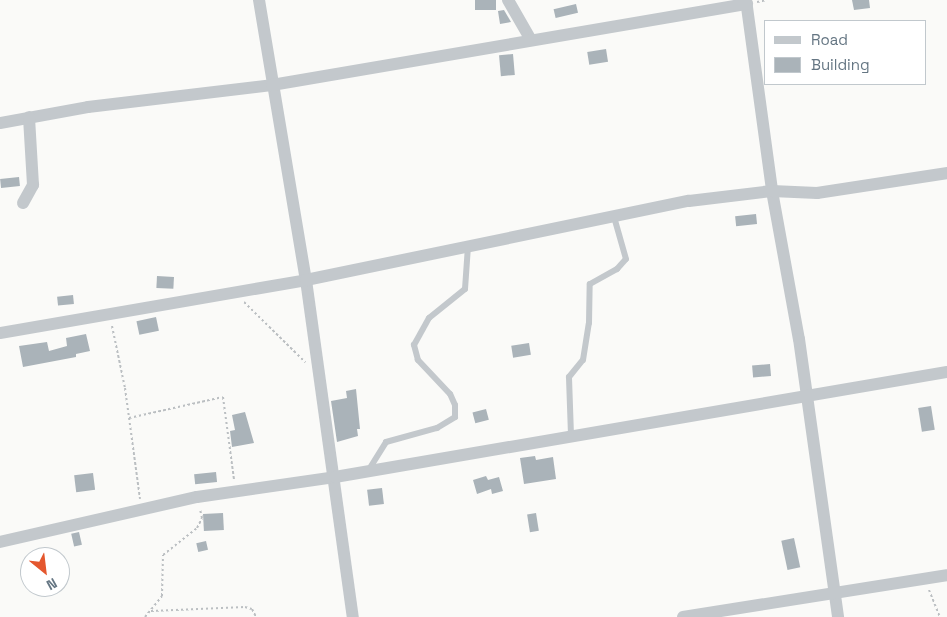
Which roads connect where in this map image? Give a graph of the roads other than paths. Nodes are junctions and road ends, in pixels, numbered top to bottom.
1 (259, 0) edge
2 (508, 0) edge
3 (747, 2) edge
4 (531, 40) junction
5 (272, 84) junction
6 (29, 117) junction
7 (0, 123) edge
8 (947, 173) edge
9 (772, 191) junction
10 (23, 203) dead end
11 (614, 217) junction
12 (468, 246) junction
13 (306, 280) junction
14 (0, 334) edge
15 (947, 372) edge
16 (806, 398) junction
17 (571, 435) junction
18 (368, 471) junction
19 (335, 477) junction
20 (0, 542) edge
21 (947, 575) edge
22 (835, 594) junction
23 (353, 617) edge
24 (683, 617) edge
25 (838, 617) edge

1 - 5 street
2 - 4 street
3 - 4 street
3 - 9 street
4 - 5 street
5 - 6 street
5 - 13 street
6 - 7 street
6 - 10 street
8 - 9 street
9 - 11 street
9 - 16 street
11 - 12 street
11 - 17 lane
12 - 13 street
12 - 18 lane
13 - 14 street
13 - 19 street
15 - 16 street
16 - 17 street
16 - 22 street
17 - 18 street
18 - 19 street
19 - 20 street
19 - 23 street
21 - 22 street
22 - 24 street
22 - 25 street

